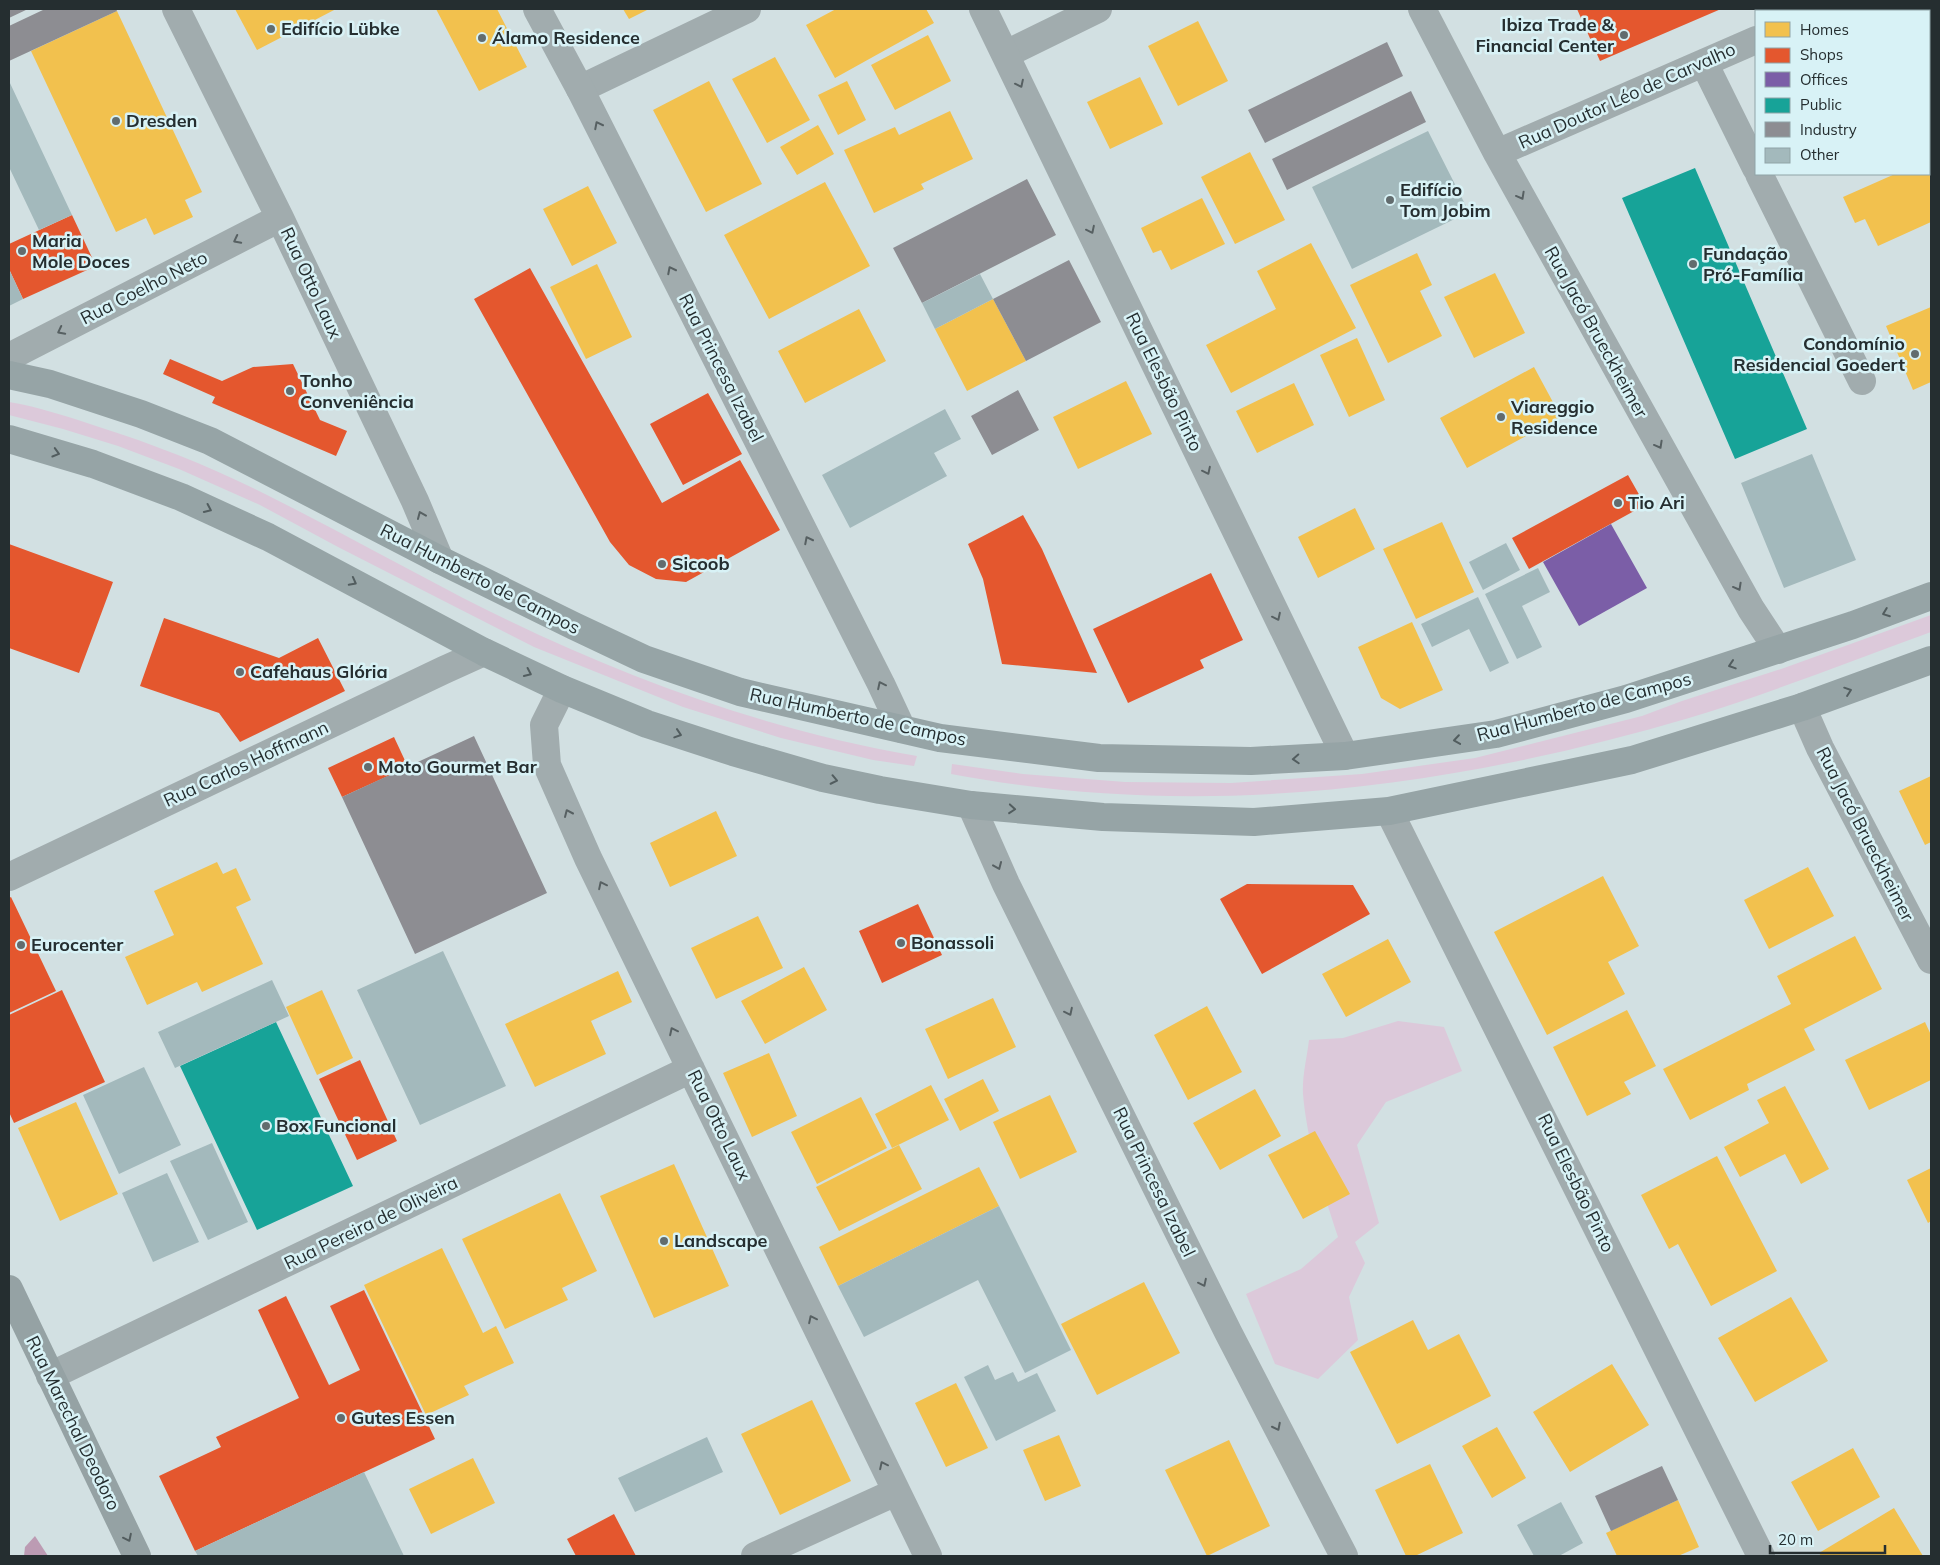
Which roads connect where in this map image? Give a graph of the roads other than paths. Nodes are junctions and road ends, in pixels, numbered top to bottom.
1 (176, 9) edge
2 (537, 9) edge
3 (747, 9) edge
4 (982, 9) edge
5 (1098, 9) edge
6 (1422, 9) edge
7 (1755, 40) edge
8 (1006, 54) junction
9 (1704, 63) junction
10 (580, 89) junction
11 (1497, 153) junction
12 (1755, 166) edge
13 (1759, 175) edge
14 (280, 218) junction
15 (9, 357) edge
16 (9, 376) edge
17 (1862, 381) dead end
18 (9, 439) edge
19 (440, 560) junction
20 (1931, 596) edge
21 (1778, 650) junction
22 (484, 652) junction
23 (1931, 660) edge
24 (562, 689) junction
25 (1802, 707) junction
26 (902, 729) junction
27 (1345, 756) junction
28 (970, 805) junction
29 (1390, 811) junction
30 (9, 877) edge
31 (1931, 960) edge
32 (692, 1069) junction
33 (9, 1289) edge
34 (50, 1376) junction
35 (896, 1492) junction
36 (137, 1556) edge
37 (755, 1556) edge
38 (928, 1556) edge
39 (1344, 1556) edge
40 (1761, 1556) edge

1 - 14 street, Rua Otto Laux
2 - 10 street, Rua Princesa Izabel
3 - 10 street
4 - 8 street, Rua Elesbão Pinto
5 - 8 street
6 - 11 street, Rua Jacó Brueckheimer
7 - 9 street, Rua Doutor Léo de Carvalho
8 -> 27 street, Rua Elesbão Pinto
9 - 11 street, Rua Doutor Léo de Carvalho
9 - 12 street
26 -> 10 street, Rua Princesa Izabel
11 -> 21 street, Rua Jacó Brueckheimer
13 - 17 street
14 -> 15 street, Rua Coelho Neto
19 -> 14 street, Rua Otto Laux
16 - 19 main road, Rua Humberto de Campos
18 -> 22 main road
19 - 26 main road, Rua Humberto de Campos
20 -> 21 main road, Rua Humberto de Campos
21 -> 27 main road, Rua Humberto de Campos
22 -> 24 main road
22 - 30 street, Rua Carlos Hoffmann
25 -> 23 main road
24 -> 28 main road
32 -> 24 street, Rua Otto Laux
25 - 29 main road
25 - 31 street, Rua Jacó Brueckheimer
27 -> 26 main road, Rua Humberto de Campos
28 -> 29 main road
28 -> 39 street, Rua Princesa Izabel
29 - 40 street, Rua Elesbão Pinto
32 - 34 street, Rua Pereira de Oliveira
35 -> 32 street, Rua Otto Laux
33 - 34 main road, Rua Marechal Deodoro
34 -> 36 main road, Rua Marechal Deodoro
35 - 37 street
35 - 38 street, Rua Otto Laux

